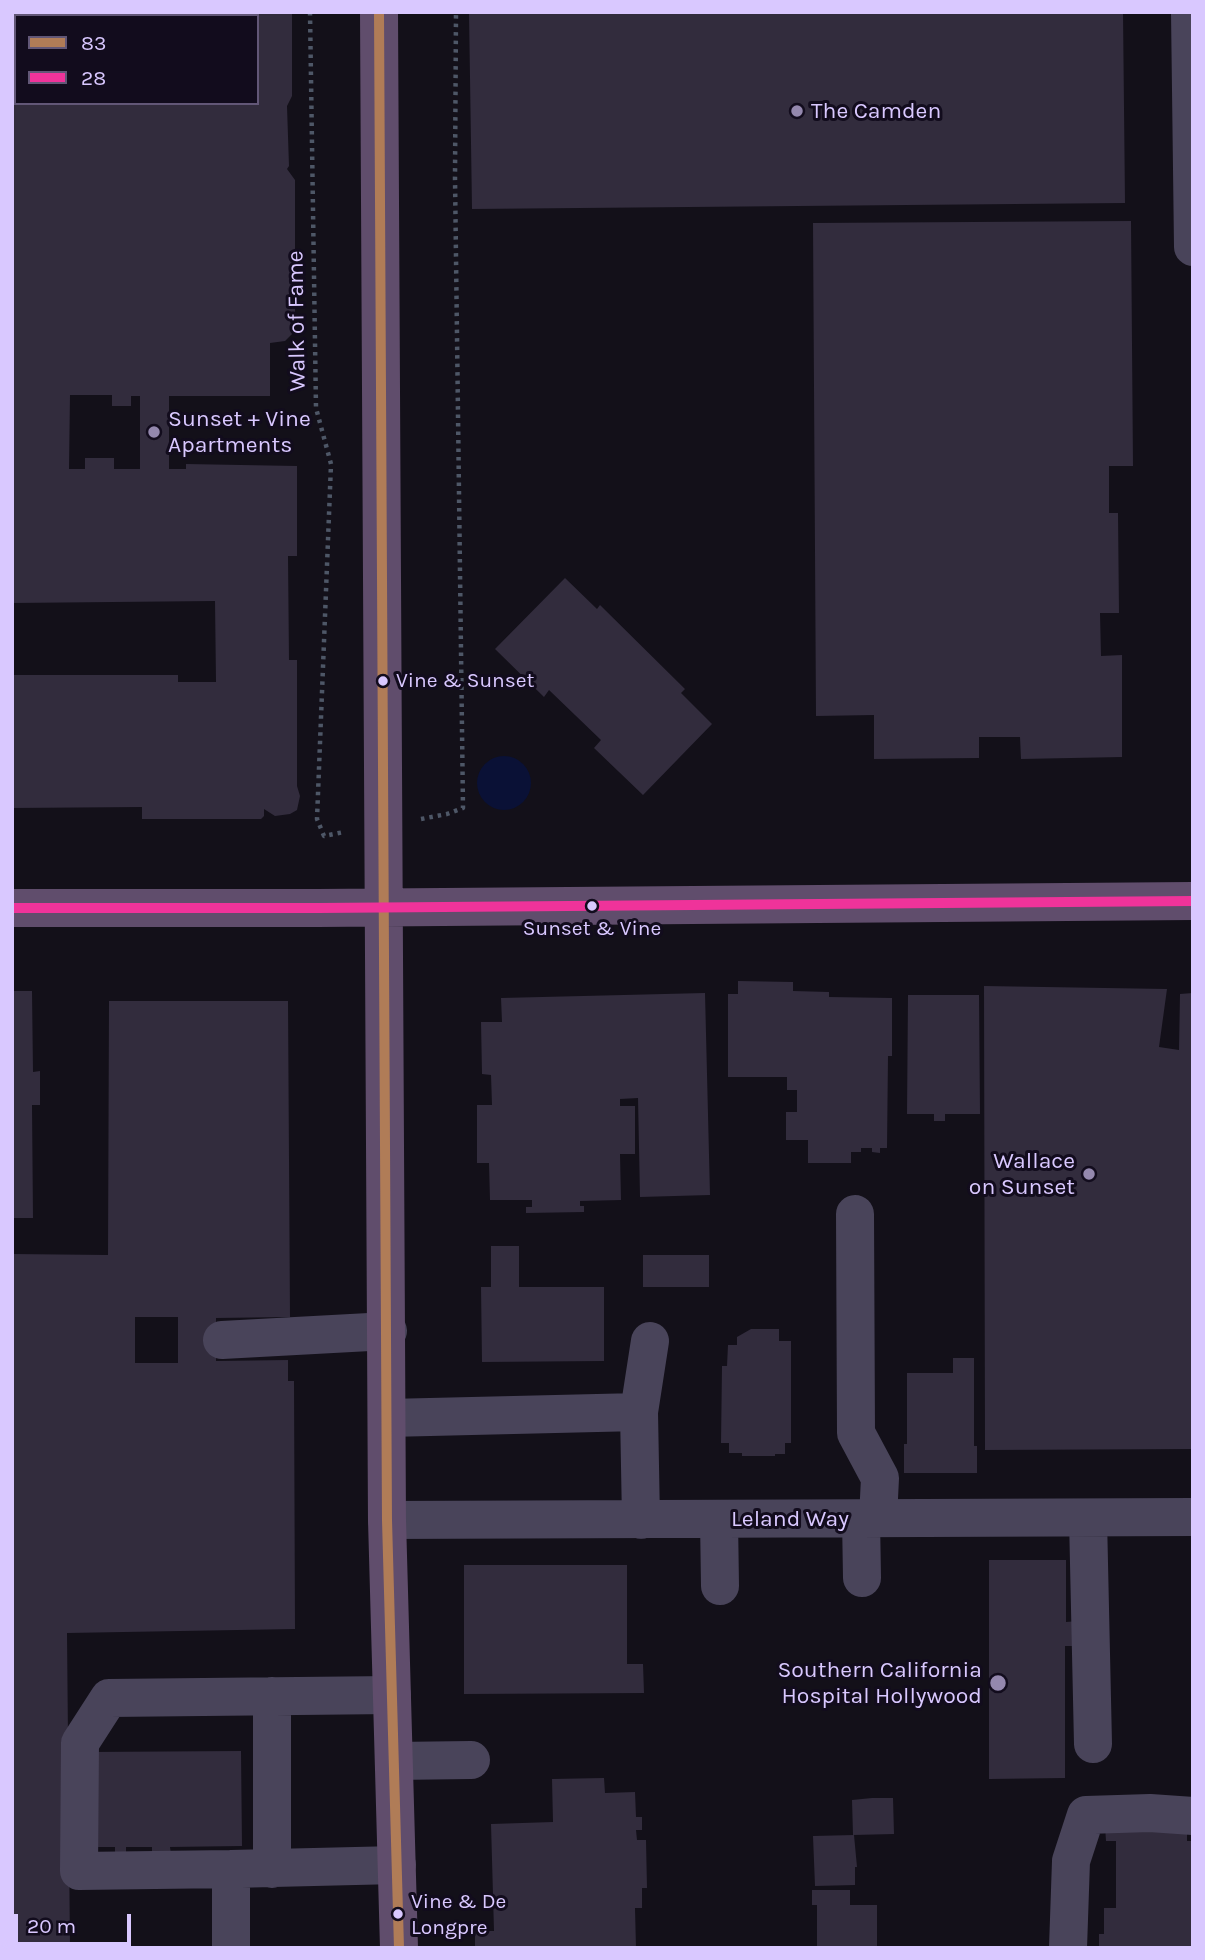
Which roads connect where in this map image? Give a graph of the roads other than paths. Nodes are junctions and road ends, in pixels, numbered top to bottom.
1 (379, 12) edge
2 (1189, 12) edge
3 (1193, 247) edge
4 (1193, 901) edge
5 (383, 907) junction
6 (12, 908) edge
7 (855, 1214) dead end
8 (388, 1331) junction
9 (222, 1340) dead end
10 (650, 1341) dead end
11 (639, 1412) junction
12 (388, 1418) junction
13 (1193, 1517) edge
14 (870, 1518) junction
15 (1088, 1518) junction
16 (719, 1519) junction
17 (387, 1520) junction
18 (641, 1520) junction
19 (862, 1578) dead end
20 (720, 1586) dead end
21 (392, 1695) junction
22 (272, 1696) junction
23 (1093, 1744) dead end
24 (471, 1760) dead end
25 (394, 1761) junction
26 (1193, 1816) edge
27 (397, 1865) junction
28 (231, 1869) junction
29 (272, 1869) junction
30 (231, 1948) edge
31 (399, 1948) edge
32 (1068, 1948) edge

1 - 5 main road
2 - 3 street
4 - 5 main road
5 - 6 main road
5 - 8 main road
7 - 14 street
8 - 9 street
8 - 12 main road
10 - 11 street
11 - 12 street
11 - 18 street
12 - 17 main road
13 - 15 street, Leland Way
14 - 15 street, Leland Way
14 - 16 street, Leland Way
14 - 19 street
15 - 23 street
16 - 18 street, Leland Way
16 - 20 street
17 - 18 street, Leland Way
17 - 21 main road
21 - 22 street
21 - 25 main road
22 - 28 street
22 - 29 street
24 - 25 street
25 - 27 main road
26 - 32 street
27 - 29 street
27 - 31 main road
28 - 29 street
28 - 30 street

